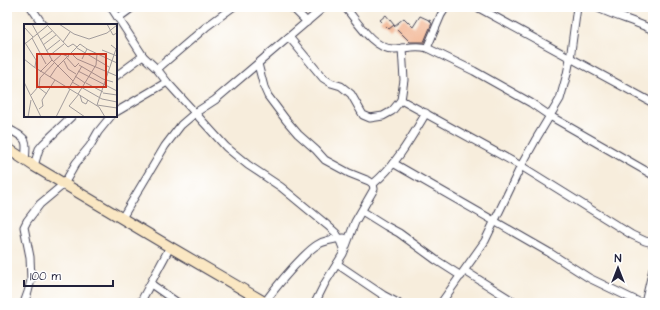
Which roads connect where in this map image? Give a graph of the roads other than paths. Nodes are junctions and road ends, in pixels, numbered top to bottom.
1 (31, 7) edge
2 (111, 7) edge
3 (133, 7) edge
4 (234, 7) edge
5 (289, 7) edge
6 (324, 7) edge
7 (345, 7) edge
8 (446, 7) edge
9 (477, 7) edge
10 (577, 7) edge
11 (596, 7) edge
12 (118, 18) junction
13 (307, 22) junction
14 (42, 24) edge
15 (653, 30) edge
16 (289, 37) junction
17 (402, 48) junction
18 (427, 48) junction
19 (143, 56) junction
20 (570, 59) junction
21 (258, 64) junction
22 (158, 69) junction
23 (117, 75) edge
24 (167, 82) junction
25 (401, 100) junction
26 (653, 103) edge
27 (117, 111) edge
28 (195, 112) junction
29 (426, 114) junction
30 (550, 116) junction
31 (71, 117) edge
32 (110, 117) edge
33 (7, 128) edge
34 (7, 148) edge
35 (25, 160) junction
36 (393, 163) junction
37 (34, 166) junction
38 (521, 166) junction
39 (653, 176) edge
40 (64, 184) junction
41 (373, 184) junction
42 (362, 210) junction
43 (122, 218) junction
44 (495, 221) junction
45 (349, 237) junction
46 (339, 238) junction
47 (653, 243) edge
48 (170, 247) junction
49 (344, 251) junction
50 (337, 264) junction
51 (653, 269) edge
52 (463, 273) junction
53 (151, 284) junction
54 (24, 303) edge
55 (140, 303) edge
56 (178, 303) edge
57 (265, 303) edge
58 (315, 303) edge
59 (398, 303) edge
60 (441, 303) edge
61 (516, 303) edge
62 (641, 303) edge
63 (644, 303) edge

1 - 14 street
2 - 12 street
3 - 12 street
4 - 22 street
5 - 13 street
6 - 13 street
7 - 17 street
8 - 18 street
9 - 20 street
10 - 20 street
11 - 15 street
12 - 19 street
13 - 16 street
16 - 21 street
16 - 25 street
17 - 18 street
17 - 25 street
18 - 30 street
19 - 22 street
19 - 23 street
20 - 26 street
20 - 30 street
21 - 28 street
21 - 41 street
22 - 24 street
24 - 27 street
24 - 28 street
25 - 29 street
28 - 43 street
28 - 46 street
29 - 36 street
29 - 38 street
30 - 38 street
30 - 39 street
31 - 37 street
32 - 40 street
33 - 35 street
34 - 35 main road
35 - 37 main road
36 - 41 street
36 - 44 street
37 - 40 main road
38 - 44 street
38 - 47 street
40 - 43 main road
40 - 54 street
41 - 42 street
42 - 45 street
42 - 52 street
43 - 48 main road
44 - 52 street
44 - 62 street
45 - 46 street
45 - 49 street
46 - 49 street
46 - 57 street
48 - 53 street
48 - 57 main road
49 - 50 street
50 - 58 street
50 - 59 street
51 - 63 street
52 - 60 street
52 - 61 street
53 - 55 street
53 - 56 street

